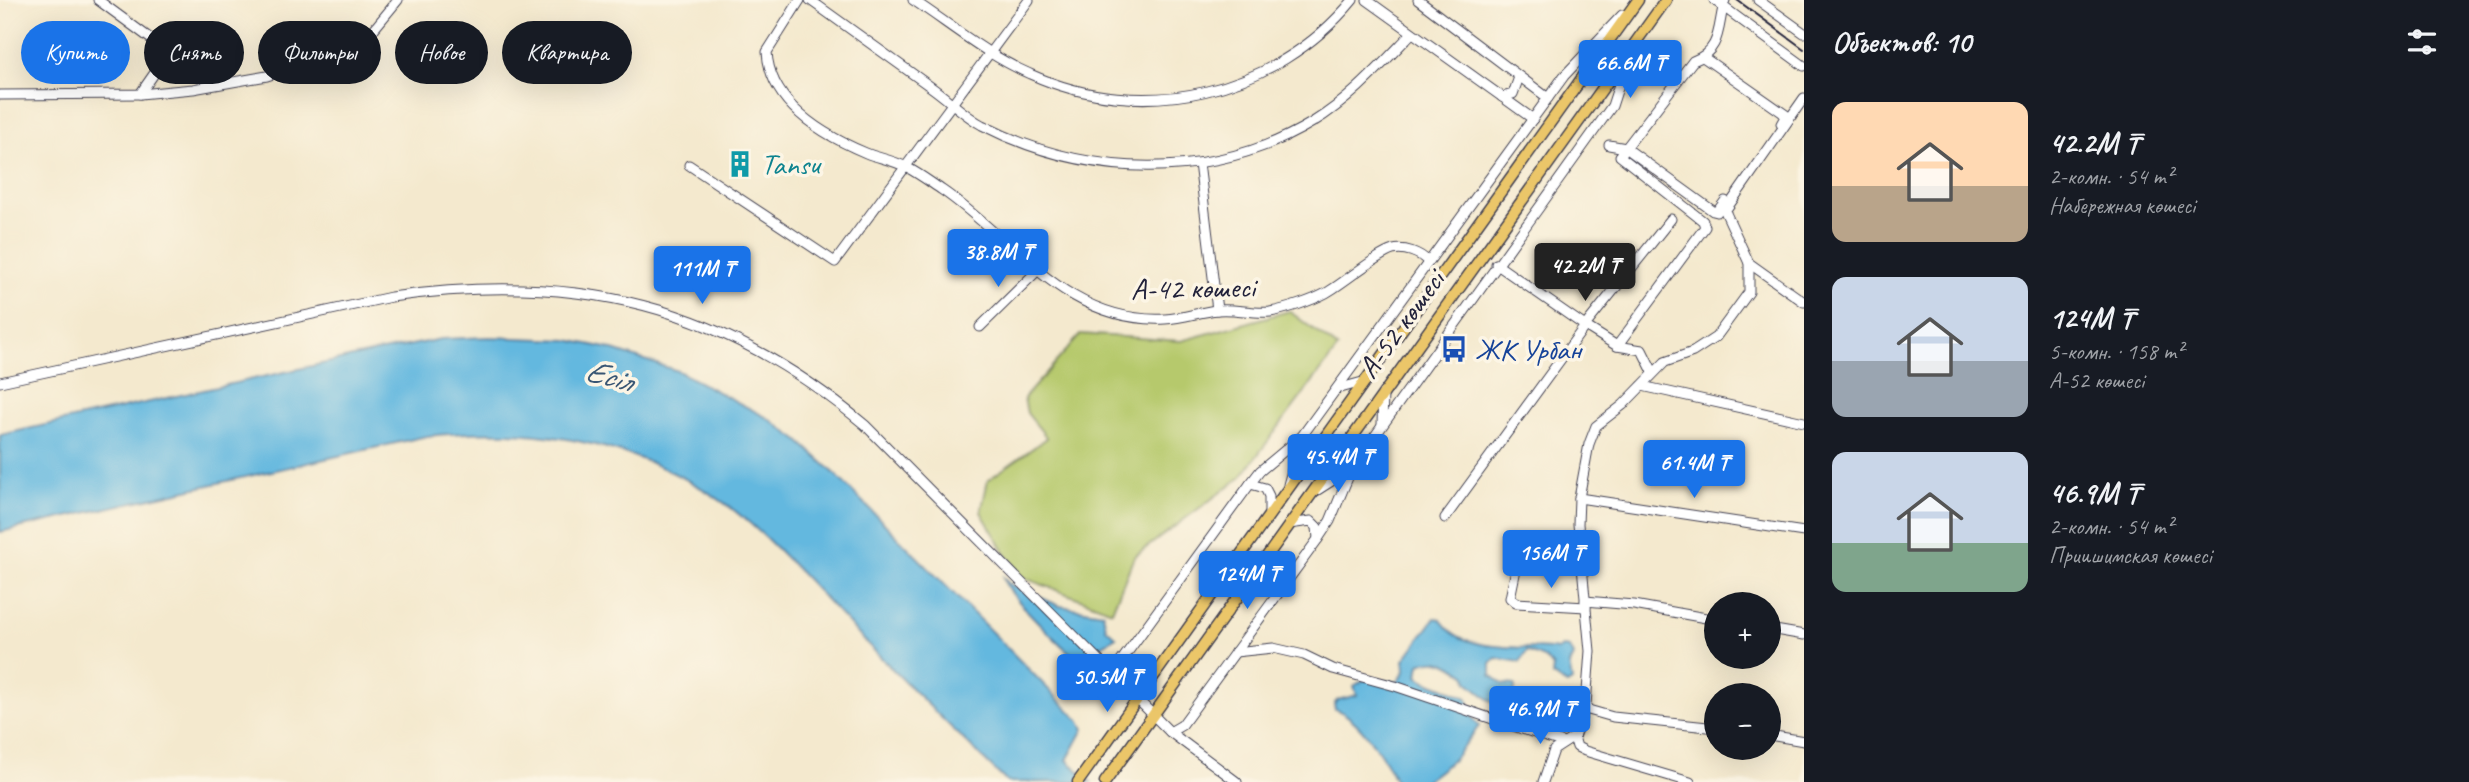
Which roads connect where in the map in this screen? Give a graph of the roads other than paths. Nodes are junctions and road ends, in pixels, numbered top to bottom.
1 (98, 0) edge
2 (398, 0) edge
3 (800, 0) edge
4 (810, 0) edge
5 (913, 0) edge
6 (1029, 0) edge
7 (1353, 0) edge
8 (1367, 0) edge
9 (1418, 0) edge
10 (1637, 0) edge
11 (1666, 0) edge
12 (1713, 0) edge
13 (1762, 2) edge
14 (1724, 4) edge
15 (1412, 33) junction
16 (1804, 33) edge
17 (1630, 51) junction
18 (991, 52) junction
19 (1703, 57) junction
20 (1804, 66) edge
21 (1519, 78) junction
22 (140, 94) junction
23 (0, 95) edge
24 (1502, 97) junction
25 (1548, 98) junction
26 (1804, 98) edge
27 (954, 104) junction
28 (1533, 119) junction
29 (1594, 131) junction
30 (1623, 152) junction
31 (1199, 163) junction
32 (690, 165) dead end
33 (905, 166) junction
34 (1671, 219) dead end
35 (1427, 261) junction
36 (1749, 263) junction
37 (1496, 264) junction
38 (1037, 272) junction
39 (1804, 302) edge
40 (1217, 310) junction
41 (1585, 326) junction
42 (980, 327) dead end
43 (1617, 346) junction
44 (1653, 372) junction
45 (1366, 381) junction
46 (0, 382) edge
47 (1642, 386) junction
48 (1337, 389) junction
49 (1383, 391) junction
50 (1804, 422) edge
51 (1382, 426) junction
52 (1302, 436) junction
53 (1352, 468) junction
54 (1250, 484) junction
55 (1287, 490) junction
56 (1309, 495) junction
57 (1579, 498) junction
58 (1269, 515) junction
59 (1445, 517) dead end
60 (1289, 524) junction
61 (1804, 532) edge
62 (1318, 539) junction
63 (1514, 574) dead end
64 (1585, 604) junction
65 (1704, 618) edge
66 (1781, 631) edge
67 (1804, 635) edge
68 (1235, 652) junction
69 (1114, 678) junction
70 (1585, 709) junction
71 (1704, 727) edge
72 (1170, 732) junction
73 (1574, 737) junction
74 (1781, 737) edge
75 (1804, 741) edge
76 (1563, 743) junction
77 (1078, 782) edge
78 (1105, 782) edge
79 (1237, 782) edge
80 (1543, 782) edge
81 (1690, 782) edge

1 - 22 street
2 - 22 street
3 - 33 street, А-42 көшесі
4 - 27 street
5 - 18 street
6 - 18 street
7 - 18 street
8 - 15 street
9 - 21 street
10 - 25 street
10 - 45 main road, А-52 көшесі
11 - 17 main road, А-52 көшесі
12 - 14 street
13 - 16 street
14 - 19 street
14 - 20 street
15 - 24 street
15 - 31 street
17 - 29 street
17 - 49 main road, А-52 көшесі
18 - 27 street
19 - 30 street
19 - 30 street
21 - 24 street
21 - 25 street
22 - 23 street
24 - 28 street
25 - 28 street
26 - 36 street
27 - 31 street
27 - 33 street
28 - 35 street
29 - 30 street
29 - 37 street
30 - 43 street
31 - 40 street
32 - 33 street
33 - 38 street, А-42 көшесі
34 - 41 street
35 - 40 street, А-42 көшесі
35 - 48 street
36 - 39 street
36 - 44 street
37 - 41 street
37 - 51 street
38 - 40 street, А-42 көшесі
38 - 42 street
41 - 43 street
41 - 59 street
43 - 44 street
44 - 47 street
45 - 48 street
45 - 55 main road, А-52 көшесі
46 - 69 street
47 - 50 street
47 - 57 street
48 - 52 street
49 - 51 street
49 - 56 main road, А-52 көшесі
51 - 53 street
52 - 54 street
52 - 55 street
53 - 56 street
53 - 62 street
54 - 58 street
54 - 69 street
55 - 58 main road, А-52 көшесі
56 - 60 main road, А-52 көшесі
57 - 61 street
57 - 64 street
58 - 77 main road, А-52 көшесі
60 - 62 street
60 - 78 main road, А-52 көшесі
62 - 68 street
63 - 64 street
64 - 65 street
64 - 70 street
66 - 67 street
68 - 72 street
68 - 76 street
69 - 72 street
70 - 71 street
70 - 73 street
72 - 79 street
73 - 76 street
73 - 81 street
74 - 75 street
76 - 80 street

